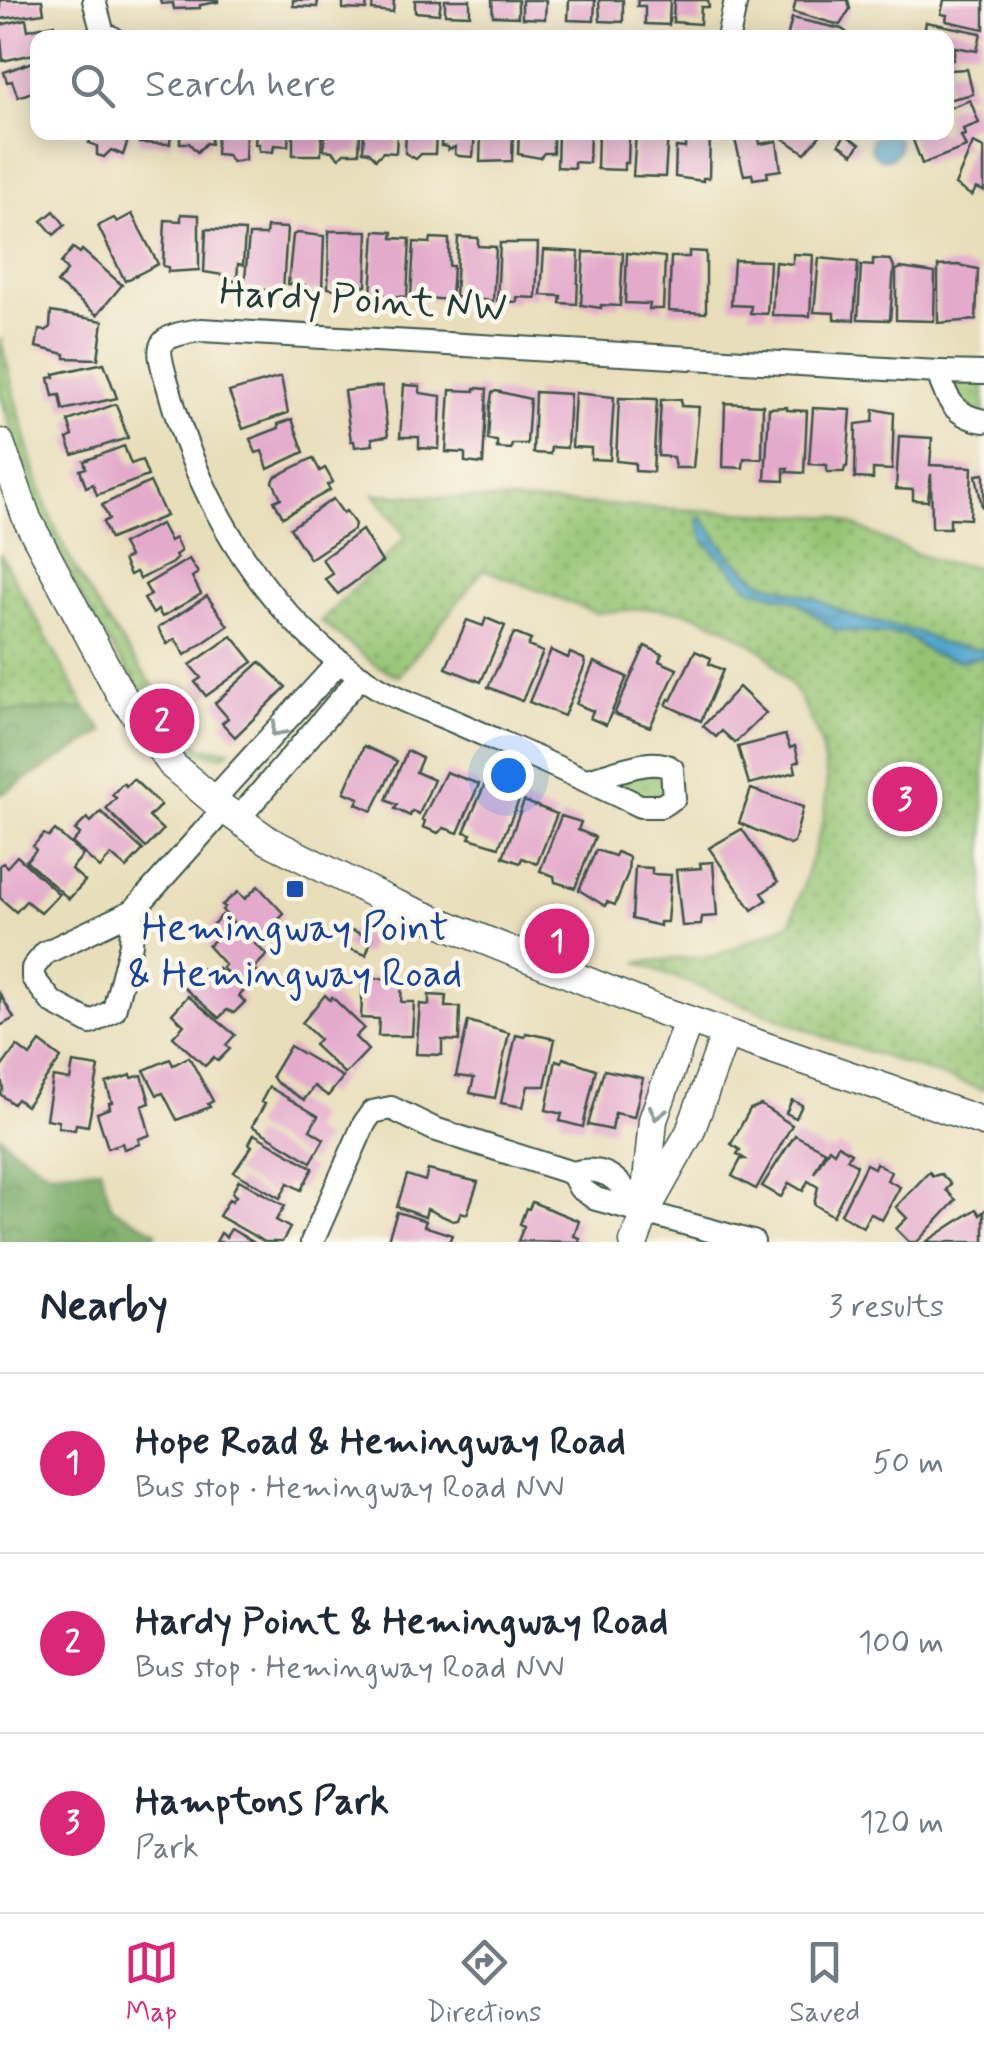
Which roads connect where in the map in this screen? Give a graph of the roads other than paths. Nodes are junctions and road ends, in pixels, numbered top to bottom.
1 (94, 0) edge
2 (736, 0) edge
3 (102, 30) edge
4 (730, 30) edge
5 (938, 372) junction
6 (984, 373) edge
7 (984, 421) edge
8 (0, 443) edge
9 (340, 660) junction
10 (361, 676) junction
11 (585, 780) dead end
12 (225, 809) junction
13 (133, 911) junction
14 (688, 1021) junction
15 (724, 1035) junction
16 (984, 1122) edge
17 (644, 1214) junction
18 (312, 1242) edge
19 (634, 1242) edge
20 (753, 1242) edge

1 - 3 street
2 - 4 street
5 - 6 street, Hardy Point NW
5 - 7 street
5 - 9 street, Hardy Point NW
8 - 12 street
9 - 10 street, Hardy Point NW
9 -> 12 street
10 - 11 street, Hardy Point NW
10 - 12 street
12 - 13 street
12 - 14 street
13 - 13 street
14 - 15 street
14 -> 17 street
15 - 16 street
15 - 17 street
17 - 18 street
17 - 19 street
17 - 20 street

